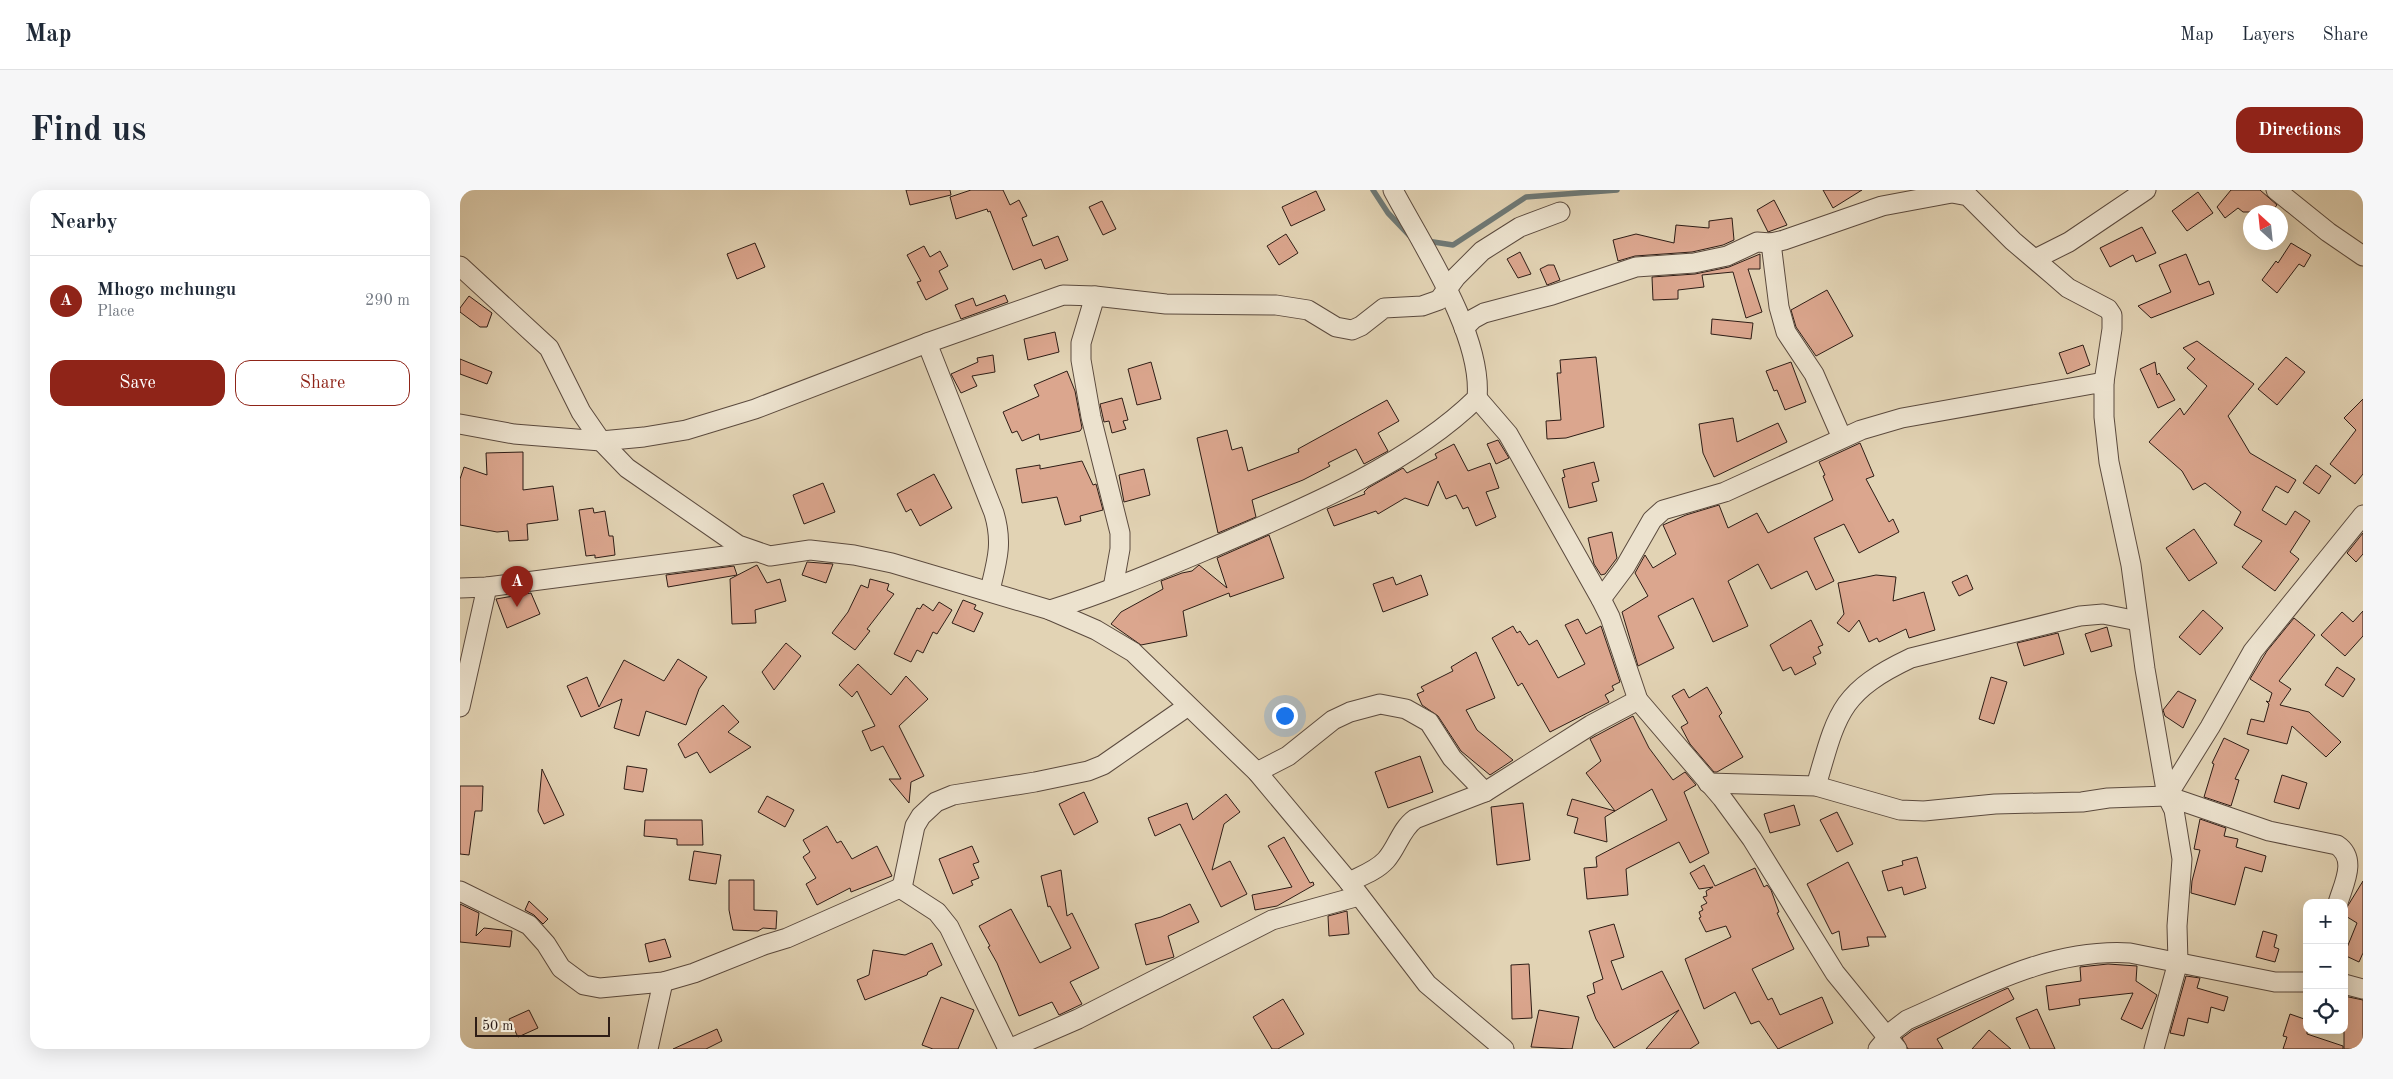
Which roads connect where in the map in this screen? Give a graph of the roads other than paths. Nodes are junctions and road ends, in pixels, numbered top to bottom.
1 (1393, 190) edge
2 (2146, 190) edge
3 (2276, 190) edge
4 (1560, 212) dead end
5 (1771, 243) junction
6 (2363, 256) edge
7 (2035, 259) junction
8 (460, 266) edge
9 (1447, 291) junction
10 (1095, 296) junction
11 (1464, 328) junction
12 (927, 342) junction
13 (2104, 382) junction
14 (1477, 398) junction
15 (460, 424) edge
16 (1842, 438) junction
17 (600, 441) junction
18 (2363, 515) edge
19 (755, 552) junction
20 (487, 587) junction
21 (460, 588) edge
22 (1113, 588) junction
23 (990, 590) junction
24 (1601, 599) junction
25 (1050, 610) junction
26 (2138, 621) junction
27 (1638, 700) junction
28 (1188, 706) junction
29 (460, 707) edge
30 (1256, 772) junction
31 (1708, 783) junction
32 (1816, 786) junction
33 (1485, 792) junction
34 (2167, 796) junction
35 (2356, 862) edge
36 (900, 888) junction
37 (1354, 889) junction
38 (460, 891) edge
39 (2340, 899) edge
40 (2178, 962) junction
41 (663, 982) junction
42 (2303, 982) edge
43 (2348, 985) edge
44 (2363, 989) edge
45 (1888, 1045) edge
46 (648, 1049) edge
47 (1008, 1049) edge
48 (1504, 1049) edge
49 (2154, 1049) edge

1 - 9 street
2 - 7 street
3 - 6 street
4 - 9 street
5 - 7 street
5 - 11 street
5 - 16 street
7 - 13 street
8 - 17 street
9 - 10 street
9 - 11 street
10 - 12 street
10 - 22 street
11 - 14 street
12 - 17 street
12 - 23 street
13 - 16 street
13 - 26 street
14 - 22 street
14 - 24 street
15 - 17 street
16 - 24 street
17 - 19 street
18 - 34 street
19 - 20 street
19 - 23 street
20 - 21 street
20 - 29 street
22 - 25 street
23 - 25 street
24 - 27 street
25 - 28 street
26 - 32 street
26 - 34 street
27 - 31 street
27 - 33 street
28 - 30 street
28 - 36 street
30 - 33 street
30 - 37 street
31 - 32 street
31 - 45 street
32 - 34 street
33 - 37 street
34 - 35 street
34 - 40 street
35 - 39 street
36 - 41 street
36 - 47 street
37 - 47 street
37 - 48 street
38 - 41 street
40 - 42 street
40 - 45 street
40 - 49 street
41 - 46 street
43 - 44 street

